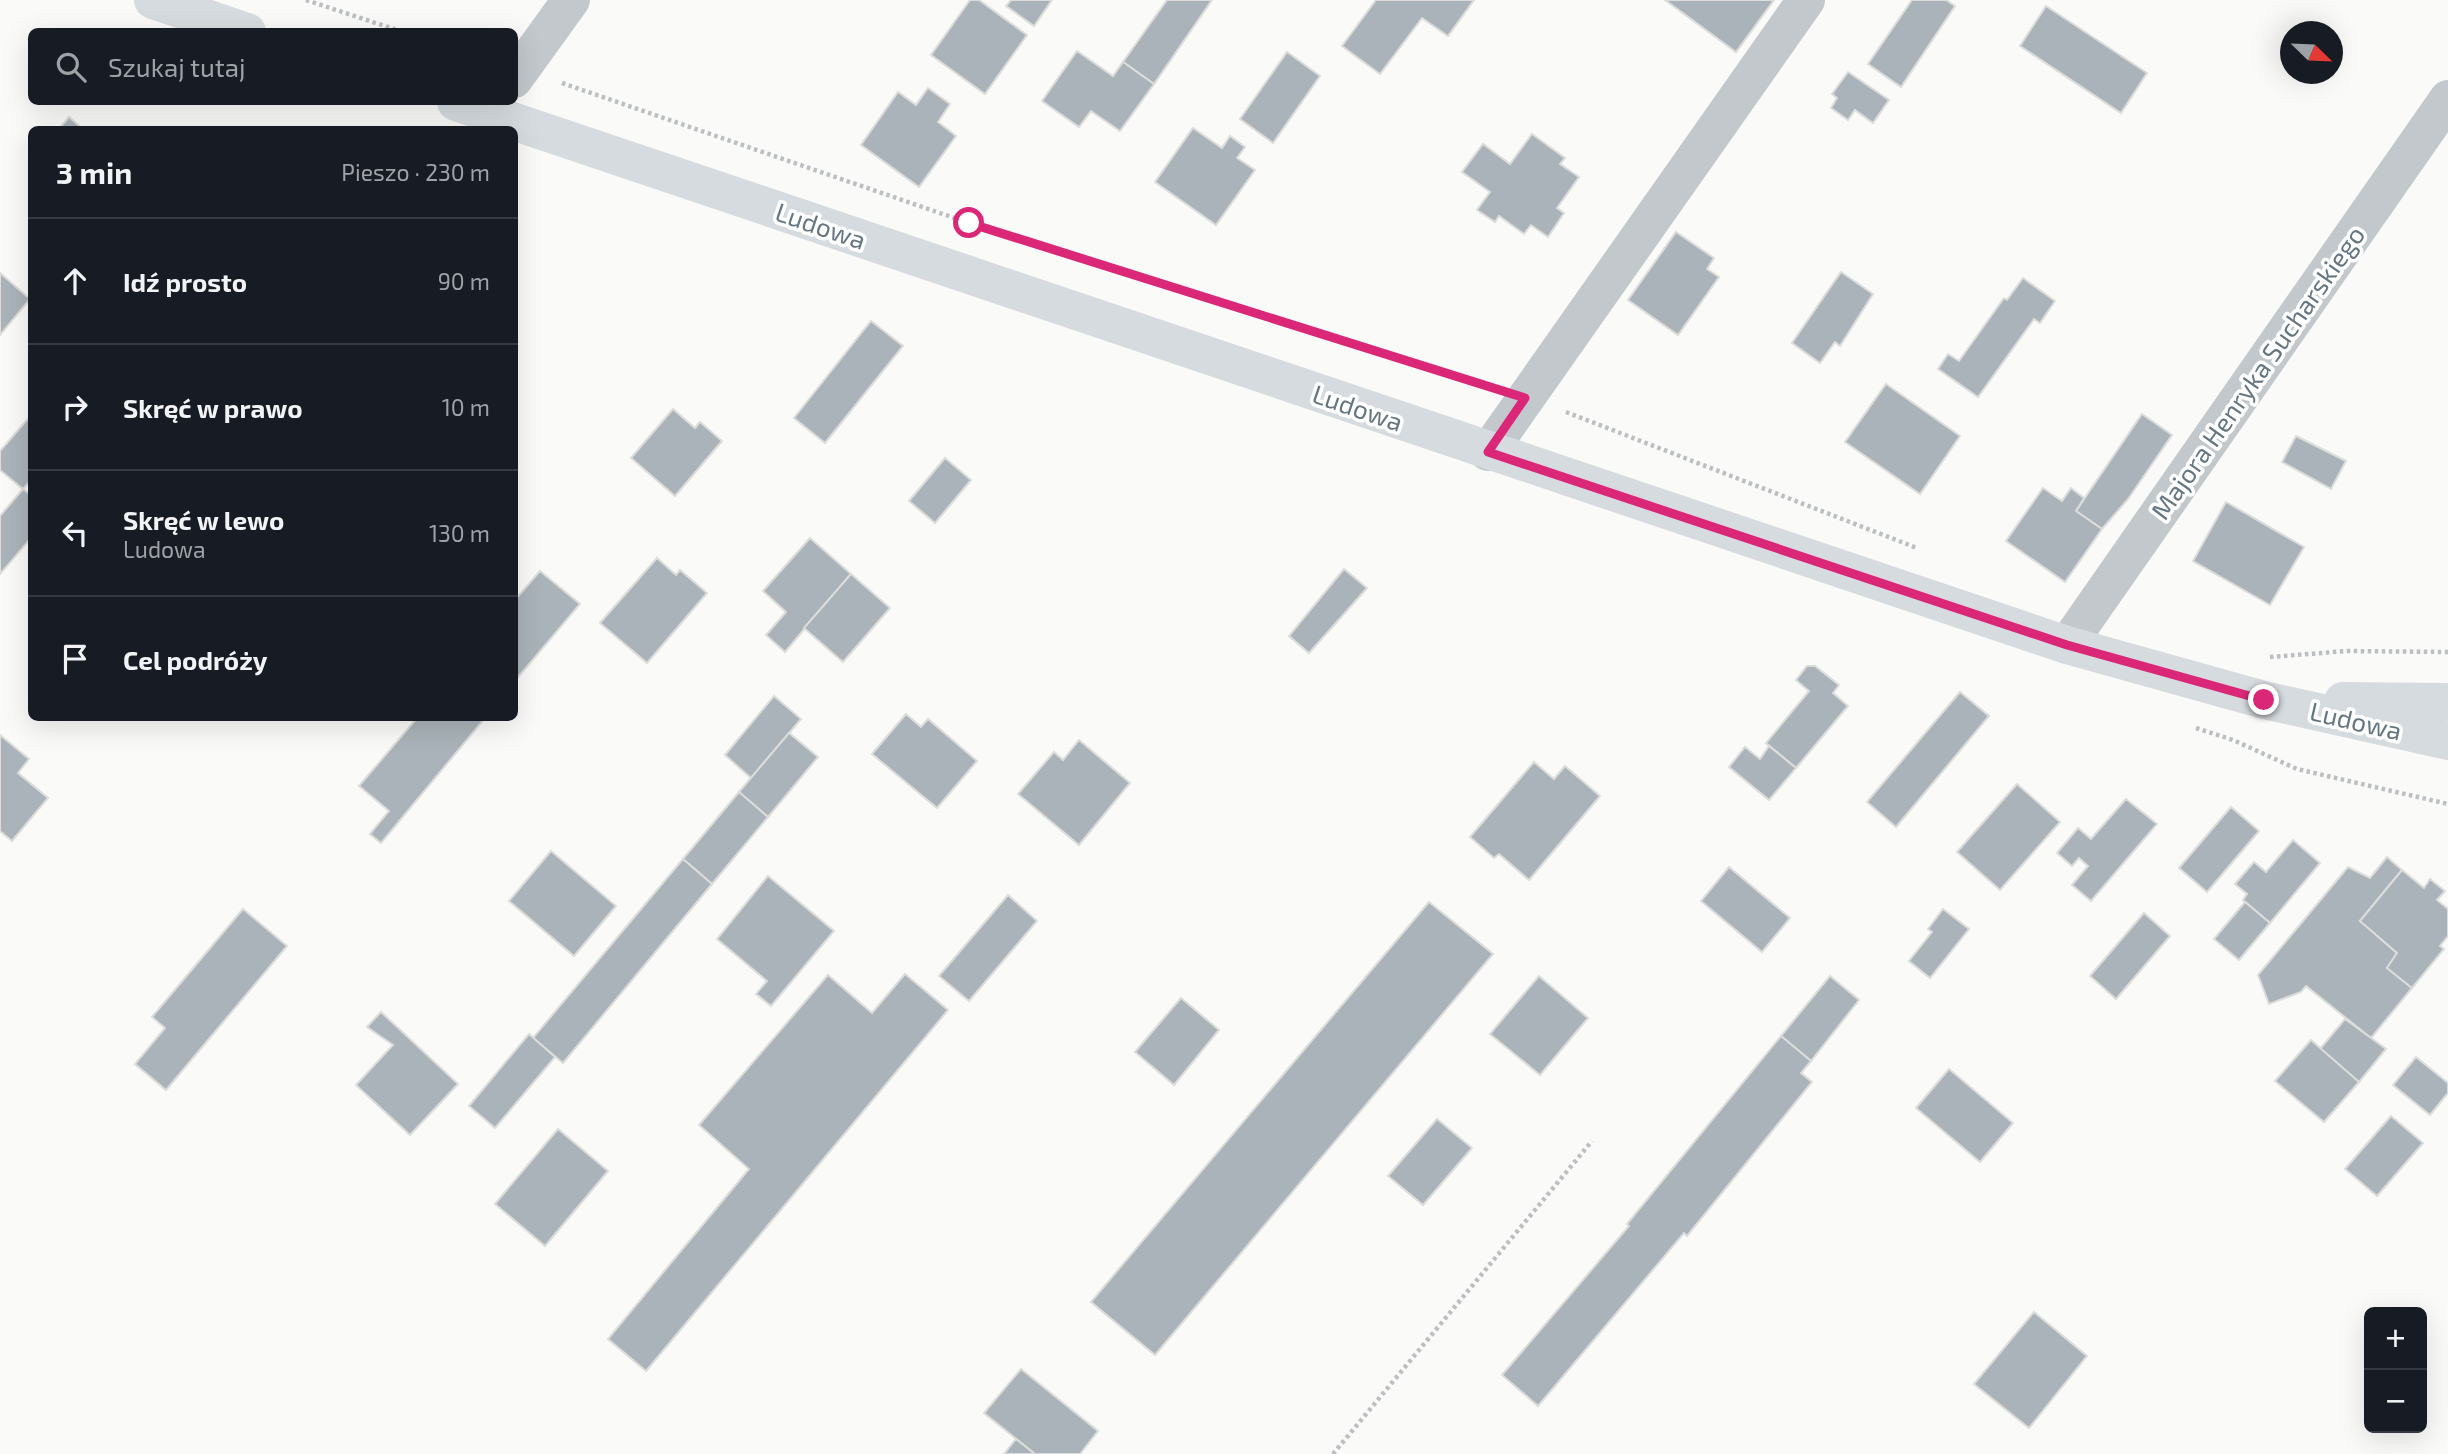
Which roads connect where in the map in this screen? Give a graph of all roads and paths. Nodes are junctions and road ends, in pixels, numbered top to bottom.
1 (153, 0) edge
2 (306, 0) edge
3 (571, 0) edge
4 (1806, 0) edge
5 (235, 28) edge
6 (391, 28) edge
7 (518, 74) edge
8 (2448, 99) edge
9 (481, 105) edge
10 (1525, 398) junction
11 (1488, 452) junction
12 (1925, 551) dead end
13 (2067, 645) junction
14 (2448, 652) edge
15 (2267, 657) dead end
16 (2264, 700) junction
17 (2448, 702) edge
18 (2448, 741) edge
19 (1592, 1141) dead end
20 (1333, 1454) edge

1 - 5 main road
2 - 6 path
3 - 7 street
4 - 10 street
7 - 10 path
8 - 13 street, Majora Henryka Sucharskiego
9 - 11 main road, Ludowa
10 - 11 street
10 - 12 path
11 - 13 main road, Ludowa
13 - 16 main road, Ludowa
14 - 15 path
16 - 17 main road, Ludowa
16 - 18 main road, Ludowa
19 - 20 path

